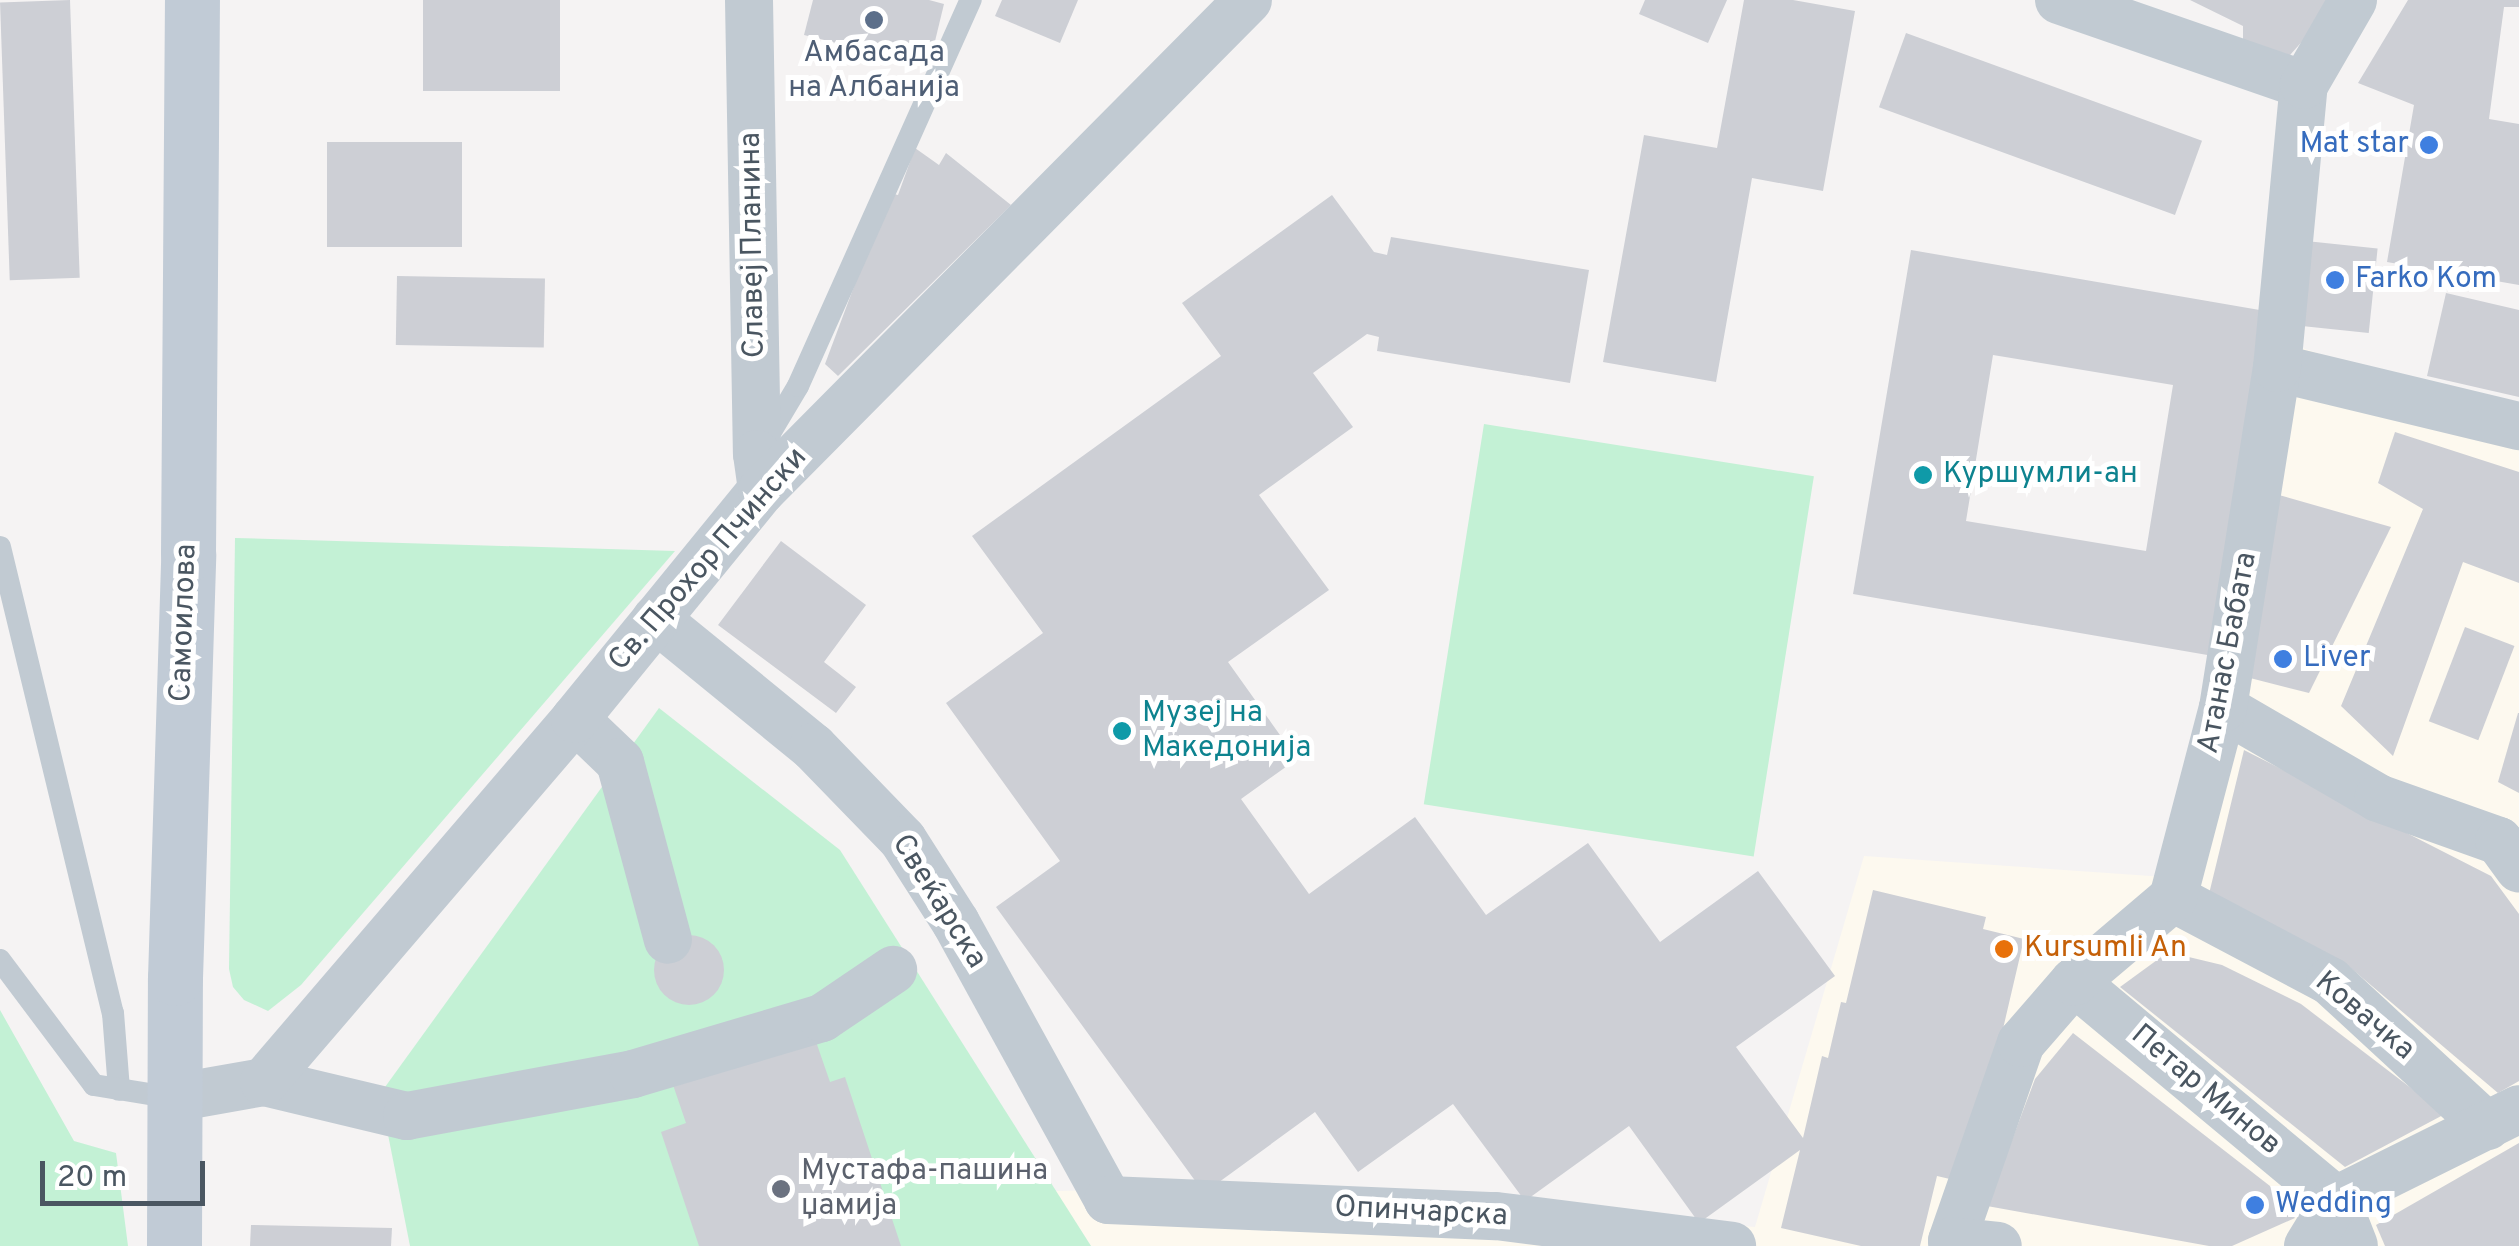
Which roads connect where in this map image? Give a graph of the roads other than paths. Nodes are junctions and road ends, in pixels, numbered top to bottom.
1 (192, 0) edge
2 (750, 0) edge
3 (971, 0) edge
4 (1248, 0) edge
5 (2058, 0) edge
6 (2353, 0) edge
7 (2304, 84) junction
8 (2278, 368) junction
9 (2519, 426) edge
10 (760, 472) junction
11 (0, 547) edge
12 (656, 619) junction
13 (2223, 708) junction
14 (575, 718) junction
15 (2519, 869) edge
16 (2173, 898) junction
17 (668, 940) dead end
18 (925, 947) junction
19 (0, 960) edge
20 (2074, 982) junction
21 (264, 1082) junction
22 (119, 1090) junction
23 (173, 1098) junction
24 (2503, 1118) edge
25 (1108, 1200) joint
26 (2336, 1200) junction
27 (1402, 1228) edge
28 (1965, 1244) edge
29 (174, 1246) edge
30 (1732, 1246) edge
31 (2308, 1246) edge
32 (2354, 1246) edge

1 - 23 street, Самоилова
2 - 10 street, Славеј Планина
3 - 10 lane
4 - 10 street, Св. Прохор Пчински
5 - 7 street
6 - 7 street, Атанас Бабата
7 - 8 street, Атанас Бабата
8 - 9 street
8 - 13 street, Атанас Бабата
10 - 12 street, Св. Прохор Пчински
11 - 22 lane
12 - 14 street, Св. Прохор Пчински
12 - 18 street, Свеќарска
13 - 15 street
13 - 16 street, Атанас Бабата
14 - 17 street
14 - 21 street, Св. Прохор Пчински
16 - 20 street
16 - 24 street, Ковачка
18 - 21 street
18 - 25 street, Свеќарска
19 - 22 lane
20 - 26 street, Петар Минов
20 - 28 street
21 - 23 street
22 - 23 lane
23 - 29 street, Самоилова
24 - 26 street
25 - 27 street, Опинчарска
26 - 31 street
26 - 32 street
27 - 30 street, Опинчарска

